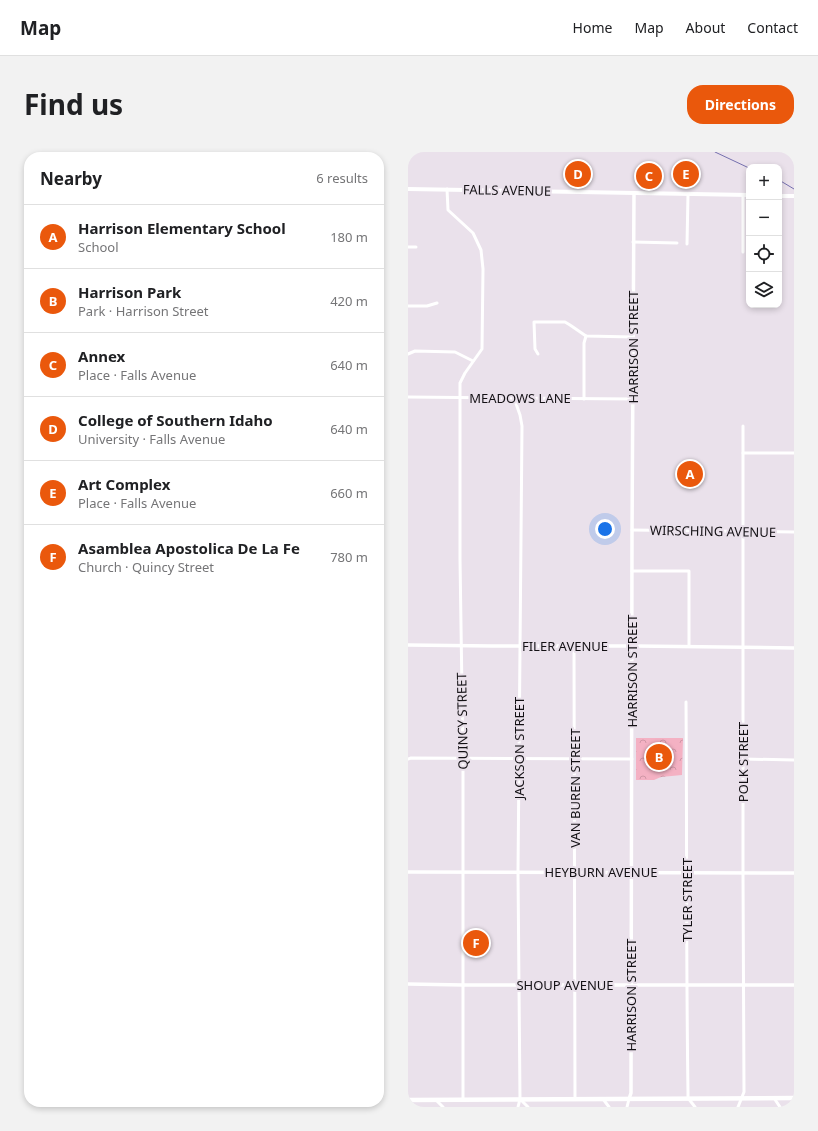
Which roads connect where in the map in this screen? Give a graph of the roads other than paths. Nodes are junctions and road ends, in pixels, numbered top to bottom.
1 (408, 189) edge
2 (446, 189) junction
3 (634, 193) junction
4 (688, 194) junction
5 (742, 195) junction
6 (746, 195) edge
7 (782, 196) edge
8 (794, 196) edge
9 (633, 242) junction
10 (677, 243) dead end
11 (687, 244) dead end
12 (408, 247) edge
13 (416, 247) dead end
14 (743, 252) dead end
15 (437, 303) dead end
16 (408, 306) edge
17 (586, 336) junction
18 (633, 337) junction
19 (482, 349) junction
20 (488, 351) dead end
21 (408, 354) edge
22 (538, 354) dead end
23 (473, 361) junction
24 (408, 397) edge
25 (460, 398) junction
26 (514, 398) junction
27 (584, 399) junction
28 (633, 399) junction
29 (743, 426) dead end
30 (743, 453) junction
31 (794, 453) edge
32 (632, 530) junction
33 (743, 532) junction
34 (794, 532) edge
35 (632, 571) junction
36 (408, 645) edge
37 (462, 645) junction
38 (520, 646) junction
39 (574, 646) junction
40 (632, 646) junction
41 (688, 646) junction
42 (744, 647) junction
43 (794, 648) edge
44 (686, 702) dead end
45 (463, 758) junction
46 (519, 758) junction
47 (575, 758) junction
48 (408, 759) edge
49 (632, 759) junction
50 (743, 759) junction
51 (794, 760) edge
52 (408, 872) edge
53 (463, 872) junction
54 (518, 872) junction
55 (631, 872) junction
56 (574, 873) junction
57 (687, 873) junction
58 (742, 873) junction
59 (794, 873) edge
60 (408, 984) edge
61 (463, 985) junction
62 (519, 985) junction
63 (574, 985) junction
64 (631, 985) junction
65 (686, 985) junction
66 (743, 985) junction
67 (794, 985) edge
68 (688, 1098) junction
69 (742, 1098) junction
70 (774, 1098) junction
71 (794, 1098) edge
72 (435, 1099) junction
73 (463, 1099) junction
74 (520, 1099) junction
75 (575, 1099) junction
76 (603, 1099) junction
77 (630, 1099) junction
78 (408, 1100) edge
79 (443, 1107) edge
80 (518, 1107) edge
81 (528, 1107) edge
82 (609, 1107) edge
83 (627, 1107) edge
84 (695, 1107) edge
85 (738, 1107) edge
86 (780, 1107) edge

1 - 2 main road, FALLS AVENUE
2 - 3 main road, FALLS AVENUE
2 - 19 street
3 - 4 main road, FALLS AVENUE
3 - 9 street, HARRISON STREET
4 - 5 main road, FALLS AVENUE
4 - 11 street
5 - 6 main road, FALLS AVENUE
5 - 14 street
7 - 8 main road
9 - 10 street
9 - 18 street, HARRISON STREET
12 - 13 street
15 - 16 street
17 - 18 street
17 - 22 street
17 - 27 street
18 - 28 street, HARRISON STREET
19 - 20 street
19 - 23 street, QUINCY STREET
21 - 23 street
23 - 25 street, QUINCY STREET
24 - 25 street, MEADOWS LANE
25 - 26 street, MEADOWS LANE
25 - 37 street, QUINCY STREET
26 - 27 street, MEADOWS LANE
26 - 38 street, JACKSON STREET
27 - 28 street, MEADOWS LANE
28 - 32 street, HARRISON STREET
29 - 30 street, POLK STREET
30 - 31 street
30 - 33 street, POLK STREET
32 - 33 street, WIRSCHING AVENUE
32 - 35 street, HARRISON STREET
33 - 34 street, WIRSCHING AVENUE
33 - 42 street, POLK STREET
35 - 40 street, HARRISON STREET
35 - 41 street
36 - 37 street, FILER AVENUE
37 - 38 street, FILER AVENUE
37 - 45 street, QUINCY STREET
38 - 39 street, FILER AVENUE
38 - 46 street, JACKSON STREET
39 - 40 street, FILER AVENUE
39 - 47 street, VAN BUREN STREET
40 - 41 street, FILER AVENUE
40 - 49 street, HARRISON STREET
41 - 42 street, FILER AVENUE
42 - 43 street, FILER AVENUE
42 - 50 street, POLK STREET
44 - 57 street, TYLER STREET
45 - 46 street
45 - 48 street
45 - 53 street, QUINCY STREET
46 - 47 street
46 - 54 street, JACKSON STREET
47 - 49 street
47 - 56 street, VAN BUREN STREET
49 - 55 street, HARRISON STREET
50 - 51 street
50 - 58 street, POLK STREET
52 - 53 street, HEYBURN AVENUE
53 - 54 street, HEYBURN AVENUE
53 - 61 street, QUINCY STREET
54 - 56 street, HEYBURN AVENUE
54 - 62 street, JACKSON STREET
55 - 56 street, HEYBURN AVENUE
55 - 57 street, HEYBURN AVENUE
55 - 64 street, HARRISON STREET
56 - 63 street, VAN BUREN STREET
57 - 58 street, HEYBURN AVENUE
57 - 65 street, TYLER STREET
58 - 59 street, HEYBURN AVENUE
58 - 66 street, POLK STREET
60 - 61 street, SHOUP AVENUE
61 - 62 street, SHOUP AVENUE
61 - 73 street, QUINCY STREET
62 - 63 street, SHOUP AVENUE
62 - 74 street, JACKSON STREET
63 - 64 street, SHOUP AVENUE
63 - 75 street, VAN BUREN STREET
64 - 65 street, SHOUP AVENUE
64 - 77 street, HARRISON STREET
65 - 66 street, SHOUP AVENUE
65 - 68 street, TYLER STREET
66 - 67 street, SHOUP AVENUE
66 - 69 street, POLK STREET
68 - 69 main road
68 - 77 main road
68 - 84 street
69 - 70 main road
69 - 85 street, POLK STREET
70 - 71 main road
70 - 86 street
72 - 73 main road
72 - 78 main road
72 - 79 street
73 - 74 main road
74 - 75 main road
74 - 80 street, JACKSON STREET
74 - 81 street
75 - 76 main road
76 - 77 main road
76 - 82 street
77 - 83 street

